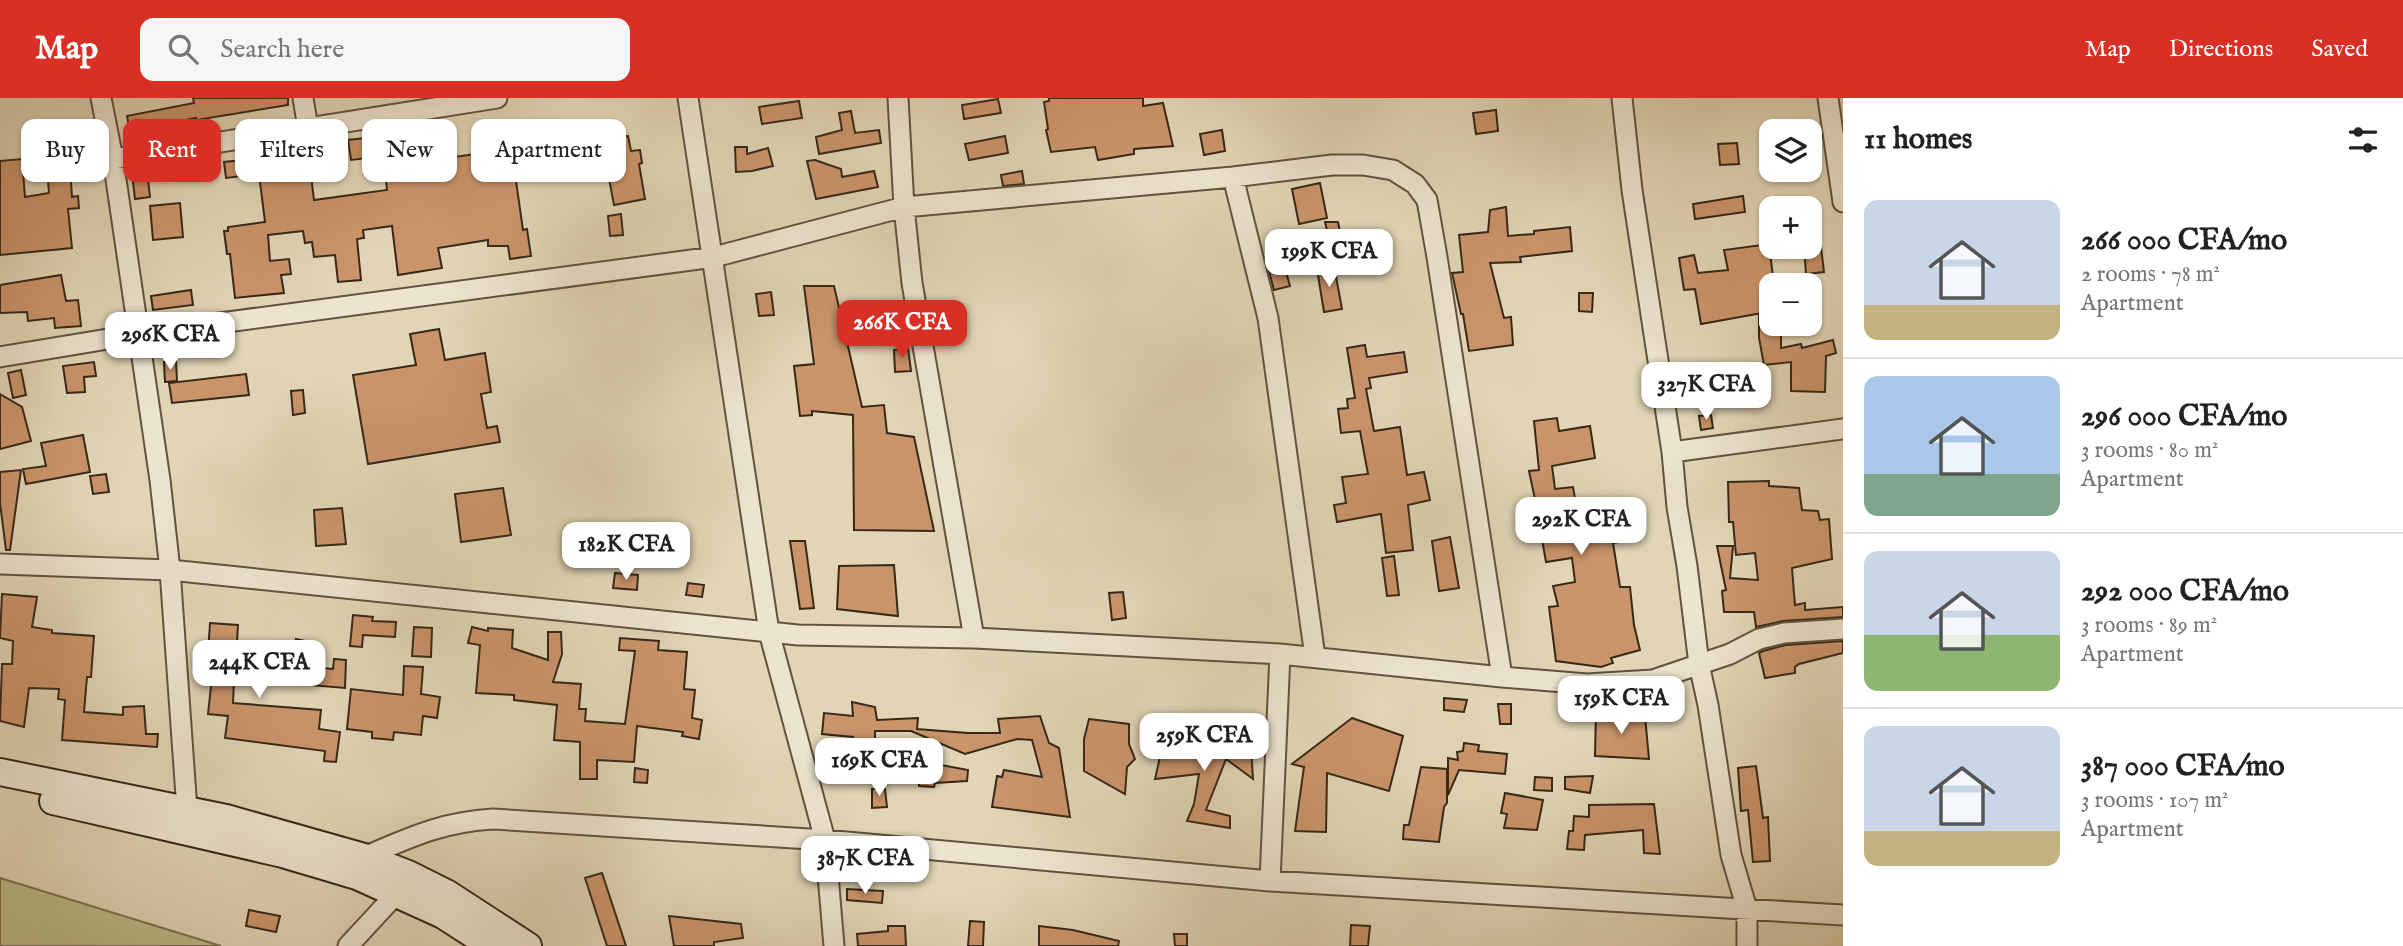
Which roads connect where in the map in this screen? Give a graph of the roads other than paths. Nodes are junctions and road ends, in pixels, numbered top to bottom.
1 (100, 98) edge
2 (303, 98) edge
3 (688, 98) edge
4 (898, 98) edge
5 (1622, 98) edge
6 (1828, 98) edge
7 (490, 99) edge
8 (306, 119) edge
9 (348, 122) edge
10 (235, 140) edge
11 (113, 159) junction
12 (1233, 177) junction
13 (1843, 202) edge
14 (904, 208) junction
15 (714, 257) junction
16 (138, 334) junction
17 (0, 357) edge
18 (1843, 429) edge
19 (1672, 452) junction
20 (0, 564) edge
21 (170, 570) junction
22 (1843, 629) edge
23 (769, 632) junction
24 (974, 638) junction
25 (1280, 653) junction
26 (1315, 657) junction
27 (1699, 664) junction
28 (1502, 677) junction
29 (0, 772) edge
30 (0, 791) edge
31 (185, 820) junction
32 (825, 840) junction
33 (360, 866) junction
34 (1270, 881) junction
35 (397, 893) junction
36 (1747, 909) junction
37 (1843, 915) edge
38 (348, 946) edge
39 (491, 946) edge
40 (528, 946) edge
41 (834, 946) edge
42 (1747, 946) edge

1 - 11 street
2 - 8 street
3 - 15 street
4 - 14 street
5 - 19 street
6 - 13 street
7 - 9 street
10 - 11 street
11 - 16 street
12 - 14 street
12 - 26 street
12 - 28 street
14 - 15 street
14 - 24 street
15 - 16 street
15 - 23 street
16 - 17 street
16 - 21 street
18 - 19 street
19 - 27 street
20 - 21 street
21 - 23 street
21 - 31 street
22 - 27 street
23 - 24 street
23 - 32 street
24 - 25 street
25 - 26 street
25 - 34 street
26 - 28 street
27 - 28 street
27 - 36 street
29 - 31 street
30 - 31 street
31 - 33 street
32 - 33 street
32 - 34 street
32 - 41 street
33 - 35 street
33 - 40 street
34 - 36 street
35 - 38 street
35 - 39 street
36 - 37 street
36 - 42 street

